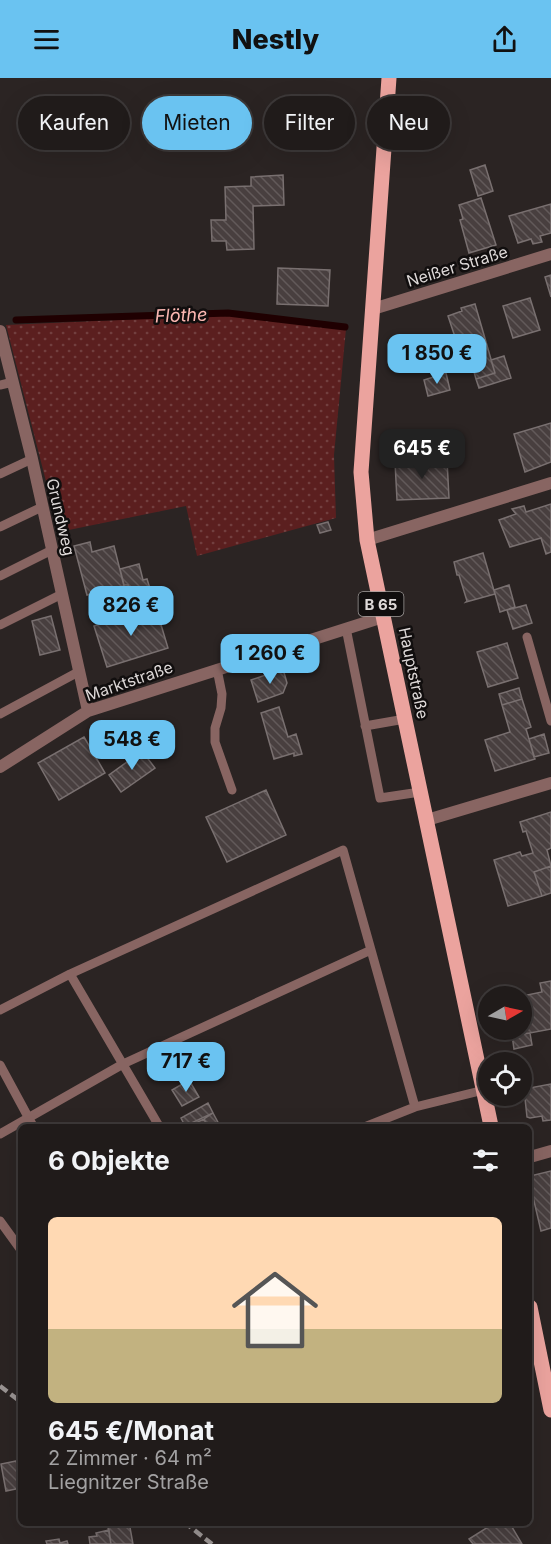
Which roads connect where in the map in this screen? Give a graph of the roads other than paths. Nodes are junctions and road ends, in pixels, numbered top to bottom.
1 (389, 78) edge
2 (551, 254) edge
3 (372, 309) junction
4 (0, 331) edge
5 (13, 382) junction
6 (0, 386) edge
7 (32, 459) junction
8 (0, 474) edge
9 (551, 483) edge
10 (42, 507) junction
11 (0, 526) edge
12 (368, 540) junction
13 (52, 550) junction
14 (0, 576) edge
15 (62, 594) junction
16 (383, 617) junction
17 (0, 625) edge
18 (346, 628) junction
19 (527, 636) dead end
20 (217, 669) junction
21 (80, 671) junction
22 (88, 711) junction
23 (0, 714) edge
24 (405, 719) junction
25 (551, 721) edge
26 (365, 726) junction
27 (0, 767) edge
28 (551, 783) edge
29 (232, 790) dead end
30 (420, 792) junction
31 (427, 820) junction
32 (371, 950) junction
33 (70, 974) junction
34 (0, 1010) edge
35 (478, 1062) edge
36 (123, 1064) junction
37 (0, 1065) edge
38 (478, 1091) edge
39 (487, 1106) edge
40 (415, 1107) junction
41 (28, 1117) junction
42 (387, 1122) edge
43 (32, 1124) edge
44 (158, 1124) edge
45 (491, 1124) edge
46 (0, 1134) edge
47 (551, 1151) edge
48 (532, 1156) edge
49 (0, 1221) edge
50 (18, 1246) edge
51 (532, 1317) edge
52 (551, 1410) edge

1 - 3 main road, Hauptstraße / B 65
2 - 3 street, Neißer Straße
3 - 12 main road, Hauptstraße / B 65
4 - 5 street, Grundweg
5 - 6 lane
5 - 7 street, Grundweg
7 - 8 lane
7 - 10 street, Grundweg
9 - 12 street
10 - 11 lane
10 - 13 street, Grundweg
12 - 16 main road, Hauptstraße / B 65
13 - 14 lane
13 - 15 street, Grundweg
15 - 17 lane
15 - 21 street, Grundweg
16 - 18 street, Marktstraße
16 - 24 main road, Hauptstraße / B 65
18 - 20 street, Marktstraße
18 - 26 lane
19 - 25 lane
20 - 22 street, Marktstraße
20 - 29 lane
21 - 22 street, Grundweg
21 - 23 lane
22 - 27 street, Marktstraße
24 - 26 lane
24 - 30 main road, Hauptstraße / B 65
26 - 30 lane
28 - 31 street
30 - 31 main road, Hauptstraße / B 65
31 - 35 main road, Hauptstraße / B 65
32 - 33 lane
32 - 36 lane
32 - 40 lane
33 - 34 lane
33 - 36 lane
36 - 41 lane
36 - 44 lane
37 - 41 lane
38 - 40 lane
39 - 45 main road, Hauptstraße / B 65
40 - 42 lane
41 - 43 lane
41 - 46 lane
47 - 48 street
49 - 50 lane
51 - 52 main road

